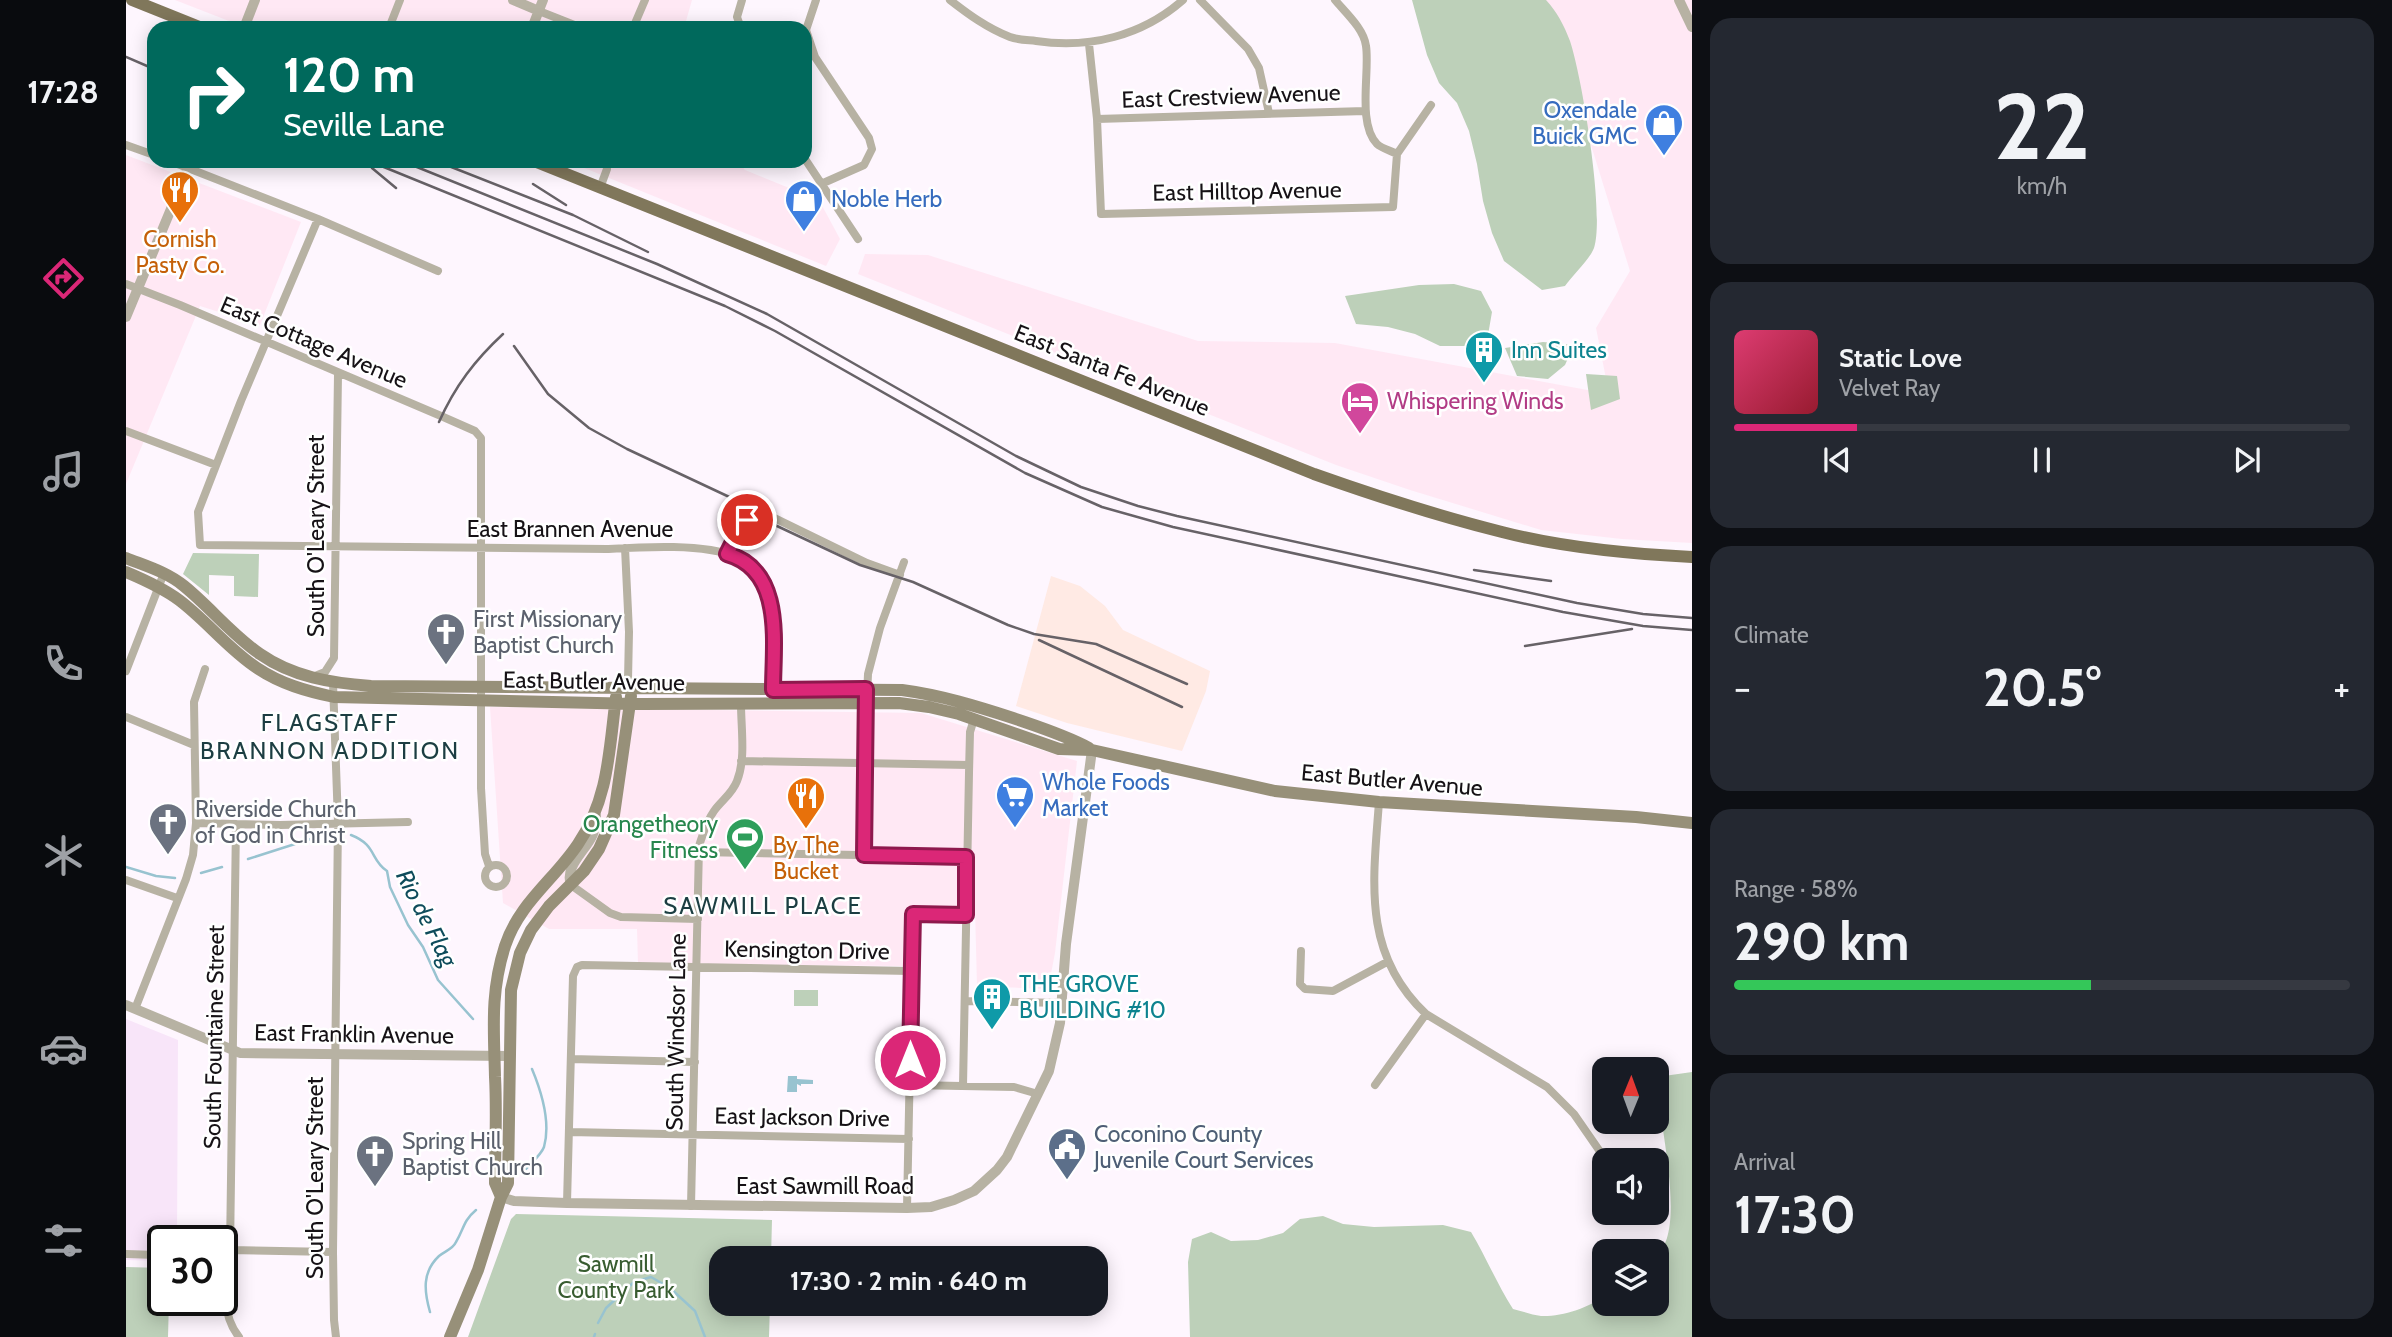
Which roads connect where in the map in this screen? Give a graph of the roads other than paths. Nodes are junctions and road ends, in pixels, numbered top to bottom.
1 (132, 0) edge
2 (255, 0) edge
3 (400, 0) edge
4 (513, 0) edge
5 (645, 0) edge
6 (816, 0) edge
7 (950, 0) edge
8 (1183, 0) edge
9 (1200, 0) edge
10 (1335, 0) edge
11 (1679, 0) edge
12 (741, 3) edge
13 (541, 5) edge
14 (184, 21) edge
15 (247, 21) edge
16 (392, 21) edge
17 (570, 21) edge
18 (636, 21) edge
19 (738, 21) edge
20 (809, 21) edge
21 (1692, 27) edge
22 (1088, 44) junction
23 (812, 48) edge
24 (1431, 105) dead end
25 (1365, 111) junction
26 (1269, 113) junction
27 (1097, 119) junction
28 (126, 145) edge
29 (147, 152) edge
30 (1396, 154) junction
31 (187, 168) edge
32 (198, 168) edge
33 (551, 168) edge
34 (607, 168) edge
35 (811, 168) edge
36 (821, 184) junction
37 (600, 188) junction
38 (318, 219) junction
39 (858, 239) dead end
40 (438, 271) dead end
41 (126, 284) edge
42 (138, 289) junction
43 (126, 317) edge
44 (266, 342) junction
45 (338, 374) junction
46 (126, 431) edge
47 (216, 465) junction
48 (336, 545) junction
49 (480, 548) junction
50 (625, 548) junction
51 (727, 554) junction
52 (1692, 557) edge
53 (126, 558) edge
54 (904, 562) dead end
55 (126, 572) edge
56 (164, 573) junction
57 (900, 575) junction
58 (159, 587) junction
59 (205, 669) dead end
60 (126, 671) edge
61 (303, 675) junction
62 (333, 683) junction
63 (630, 685) junction
64 (617, 689) junction
65 (866, 689) junction
66 (773, 690) junction
67 (481, 694) junction
68 (334, 697) junction
69 (615, 704) junction
70 (630, 704) junction
71 (741, 704) junction
72 (865, 704) junction
73 (126, 717) edge
74 (974, 719) junction
75 (194, 745) junction
76 (1092, 750) junction
77 (741, 761) junction
78 (864, 763) junction
79 (969, 765) junction
80 (1379, 802) junction
81 (596, 814) junction
82 (338, 822) junction
83 (408, 822) dead end
84 (196, 823) junction
85 (1692, 823) edge
86 (236, 824) junction
87 (699, 852) junction
88 (864, 855) junction
89 (966, 857) junction
90 (489, 866) dead end
91 (126, 880) edge
92 (571, 885) junction
93 (177, 898) junction
94 (966, 915) junction
95 (698, 919) junction
96 (1301, 951) dead end
97 (1387, 962) junction
98 (697, 967) junction
99 (911, 971) junction
100 (965, 1001) junction
101 (1062, 1003) junction
102 (130, 1007) edge
103 (1426, 1014) junction
104 (233, 1052) junction
105 (335, 1054) junction
106 (494, 1056) junction
107 (508, 1056) junction
108 (571, 1059) junction
109 (695, 1062) junction
110 (910, 1085) junction
111 (1375, 1085) dead end
112 (963, 1086) junction
113 (1038, 1094) junction
114 (569, 1132) junction
115 (693, 1135) junction
116 (909, 1139) junction
117 (1598, 1148) edge
118 (501, 1197) junction
119 (568, 1203) junction
120 (691, 1206) junction
121 (907, 1208) junction
122 (230, 1225) edge
123 (238, 1250) edge
124 (333, 1252) junction
125 (126, 1254) edge
126 (147, 1255) edge
127 (227, 1316) edge
128 (239, 1337) edge
129 (336, 1337) edge
130 (450, 1337) edge

1 - 14 main road
2 - 15 street
3 - 16 street
4 - 13 street
5 - 18 street
6 - 20 street
7 - 22 street
8 - 22 street
9 - 26 street
10 - 25 street
11 - 21 street
12 - 19 street
13 - 17 street
22 - 27 street
23 - 36 street
24 - 30 street
25 - 26 street, East Crestview Avenue
25 - 30 street
26 - 27 street, East Crestview Avenue
27 - 30 street, East Hilltop Avenue
28 - 29 street
31 - 42 street
32 - 38 street
33 - 37 main road, East Santa Fe Avenue
34 - 37 street
35 - 36 street
36 - 39 street
37 - 52 main road, East Santa Fe Avenue
38 - 40 street
38 - 44 street
41 - 42 street, East Cottage Avenue
42 - 43 street
42 - 44 street, East Cottage Avenue
44 - 45 street, East Cottage Avenue
44 - 47 street
45 - 48 street, South O'Leary Street
45 - 49 street, East Cottage Avenue
46 - 47 street
47 - 48 street, East Brannen Avenue
48 - 49 street, East Brannen Avenue
48 - 61 street, South O'Leary Street
49 - 50 street, East Brannen Avenue
49 - 67 street
50 - 51 street, East Brannen Avenue
50 - 63 street
51 - 57 street
51 - 66 street
53 - 56 main road, East Butler Avenue
54 - 57 street
55 - 58 main road, East Butler Avenue
56 - 58 street
56 - 61 main road, East Butler Avenue
57 - 65 street
58 - 60 street
58 - 68 main road, East Butler Avenue
59 - 75 street
61 - 62 main road, East Butler Avenue
62 - 67 main road, East Butler Avenue
62 - 68 street, South O'Leary Street
63 - 64 main road, East Butler Avenue
63 - 66 main road, East Butler Avenue
63 - 70 main road
64 - 67 main road, East Butler Avenue
64 - 69 main road
65 - 66 main road, East Butler Avenue
65 - 72 street
65 - 76 main road, East Butler Avenue
67 - 68 main road, East Butler Avenue
67 - 69 main road, East Butler Avenue
67 - 90 street
68 - 82 street, South O'Leary Street
69 - 70 main road, East Butler Avenue
69 - 81 main road
70 - 71 main road, East Butler Avenue
70 - 92 main road
71 - 72 main road, East Butler Avenue
71 - 77 street, South Windsor Lane
72 - 74 main road, East Butler Avenue
72 - 78 street
73 - 75 street
74 - 76 main road, East Butler Avenue
74 - 79 street
75 - 84 street
76 - 80 main road, East Butler Avenue
76 - 101 street, East Sawmill Road
77 - 78 street
77 - 87 street, South Windsor Lane
78 - 79 street
78 - 88 street
79 - 89 street
80 - 85 main road, East Butler Avenue
80 - 97 street
81 - 92 street
81 - 106 main road
82 - 83 street
82 - 86 street
82 - 105 street, South O'Leary Street
84 - 86 street
84 - 93 street
86 - 104 street, South Fountaine Street
87 - 88 street
87 - 95 street, South Windsor Lane
88 - 89 street
89 - 94 street
91 - 93 street
92 - 95 street
92 - 107 main road
93 - 102 street
94 - 99 street
94 - 100 street
95 - 98 street, South Windsor Lane
96 - 97 street
97 - 103 street
98 - 99 street, Kensington Drive
98 - 108 street, Kensington Drive
98 - 109 street, South Windsor Lane
99 - 110 street
100 - 101 street
100 - 112 street
101 - 113 street, East Sawmill Road
102 - 104 street, East Franklin Avenue
103 - 111 street
103 - 117 street
104 - 105 street, East Franklin Avenue
104 - 122 street, South Fountaine Street
105 - 106 street, East Franklin Avenue
105 - 124 street, South O'Leary Street
106 - 107 street, East Franklin Avenue
106 - 118 main road
107 - 118 main road
108 - 109 street
108 - 114 street
109 - 115 street, South Windsor Lane
110 - 112 street
110 - 116 street
112 - 113 street
113 - 121 street, East Sawmill Road
114 - 115 street, East Jackson Drive
114 - 119 street
115 - 116 street, East Jackson Drive
115 - 120 street, South Windsor Lane
116 - 121 street
118 - 119 street, East Sawmill Road
118 - 130 main road
119 - 120 street, East Sawmill Road
120 - 121 street, East Sawmill Road
123 - 124 street
124 - 129 street, South O'Leary Street
125 - 126 street
127 - 128 street, South Fountaine Street

